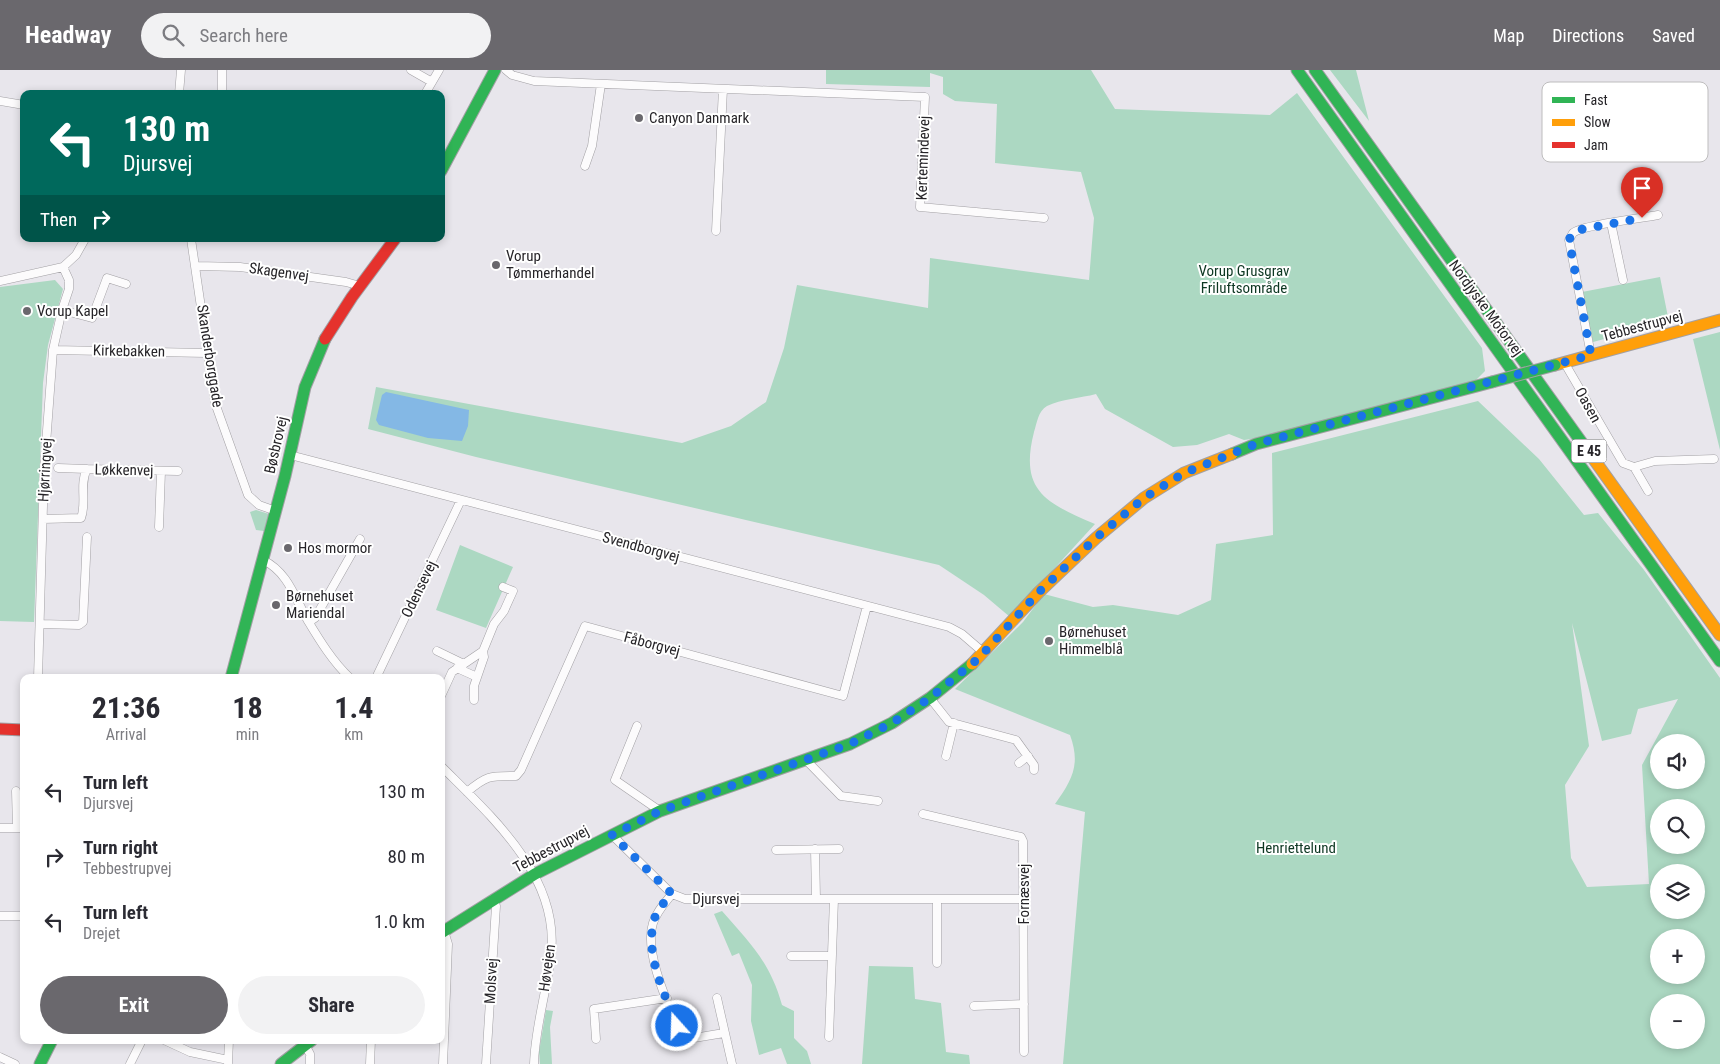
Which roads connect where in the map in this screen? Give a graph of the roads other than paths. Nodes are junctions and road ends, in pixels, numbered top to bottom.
1 (181, 70) edge
2 (222, 70) edge
3 (411, 70) edge
4 (439, 70) edge
5 (495, 70) edge
6 (506, 70) edge
7 (1297, 70) edge
8 (1315, 70) edge
9 (432, 82) junction
10 (601, 84) junction
11 (723, 89) junction
12 (179, 90) edge
13 (222, 90) edge
14 (427, 90) edge
15 (0, 101) edge
16 (20, 104) edge
17 (445, 164) edge
18 (585, 166) dead end
19 (1658, 215) dead end
20 (1044, 218) dead end
21 (1611, 223) junction
22 (716, 231) dead end
23 (83, 242) edge
24 (192, 242) edge
25 (393, 242) edge
26 (197, 266) junction
27 (63, 267) junction
28 (1623, 280) dead end
29 (0, 281) edge
30 (126, 284) dead end
31 (360, 286) junction
32 (62, 310) junction
33 (1720, 320) edge
34 (52, 350) junction
35 (206, 353) junction
36 (1591, 355) junction
37 (1559, 364) junction
38 (290, 455) junction
39 (1714, 459) dead end
40 (1634, 467) junction
41 (58, 468) dead end
42 (87, 469) junction
43 (161, 471) junction
44 (178, 471) dead end
45 (1648, 491) dead end
46 (461, 500) junction
47 (276, 510) junction
48 (43, 519) junction
49 (159, 527) dead end
50 (86, 537) dead end
51 (360, 540) dead end
52 (264, 560) junction
53 (503, 587) dead end
54 (867, 606) junction
55 (309, 622) junction
56 (40, 624) junction
57 (1720, 635) edge
58 (437, 651) dead end
59 (483, 651) junction
60 (984, 653) junction
61 (1720, 661) edge
62 (461, 666) junction
63 (38, 674) edge
64 (232, 674) edge
65 (347, 674) edge
66 (378, 674) edge
67 (476, 677) junction
68 (445, 687) edge
69 (930, 698) junction
70 (474, 700) dead end
71 (954, 723) junction
72 (637, 726) dead end
73 (0, 730) edge
74 (20, 730) edge
75 (946, 756) dead end
76 (1028, 756) junction
77 (806, 760) junction
78 (1019, 763) dead end
79 (445, 770) edge
80 (1034, 770) dead end
81 (16, 791) dead end
82 (467, 792) junction
83 (878, 801) dead end
84 (660, 811) junction
85 (923, 814) dead end
86 (0, 828) edge
87 (20, 828) edge
88 (612, 835) junction
89 (815, 849) junction
90 (840, 849) dead end
91 (776, 850) dead end
92 (535, 874) junction
93 (672, 894) junction
94 (493, 899) junction
95 (816, 899) junction
96 (834, 899) junction
97 (937, 899) junction
98 (1024, 899) junction
99 (0, 916) edge
100 (20, 916) edge
101 (445, 931) edge
102 (445, 937) edge
103 (791, 956) dead end
104 (832, 956) junction
105 (937, 963) dead end
106 (667, 998) junction
107 (717, 998) dead end
108 (1024, 1004) junction
109 (974, 1006) dead end
110 (445, 1016) edge
111 (724, 1033) junction
112 (829, 1037) dead end
113 (596, 1039) dead end
114 (50, 1044) edge
115 (140, 1044) edge
116 (173, 1044) edge
117 (229, 1044) edge
118 (307, 1044) edge
119 (308, 1044) edge
120 (371, 1044) edge
121 (444, 1044) edge
122 (1024, 1052) dead end
123 (0, 1057) edge
124 (228, 1062) edge
125 (15, 1064) edge
126 (40, 1064) edge
127 (130, 1064) edge
128 (281, 1064) edge
129 (310, 1064) edge
130 (370, 1064) edge
131 (443, 1064) edge
132 (486, 1064) edge
133 (534, 1064) edge
134 (732, 1064) edge

1 - 12 street
2 - 13 street
3 - 9 street
4 - 9 street
5 - 17 main road
6 - 10 street, Kertemindevej
7 - 61 main road, Nordjyske Motorvej / E 45
8 - 57 main road, Nordjyske Motorvej / E 45
9 - 14 street
10 - 11 street, Kertemindevej
10 - 18 street
11 - 20 street, Kertemindevej
11 - 22 street
15 - 16 street
19 - 21 street
21 - 28 street
21 - 36 street
23 - 27 street
24 - 26 street, Skanderborggade
25 - 31 main road, Bøsbrovej
26 - 31 street, Skagenvej
26 - 35 street, Skanderborggade
27 - 29 street
27 - 32 street, Hjørringvej
30 - 32 street
31 - 38 main road, Bøsbrovej
32 - 34 street, Hjørringvej
33 - 36 main road, Tebbestrupvej
34 - 35 street, Kirkebakken
34 - 48 street, Hjørringvej
35 - 47 street, Skanderborggade
36 - 37 main road, Tebbestrupvej
37 - 40 street, Oasen
37 - 60 main road, Tebbestrupvej, bridge
38 - 46 street, Svendborgvej
38 - 47 main road, Bøsbrovej
39 - 40 street
40 - 45 street, Oasen
41 - 42 street, Løkkenvej
42 - 43 street, Løkkenvej
42 - 48 street, Løkkenvej
43 - 44 street, Løkkenvej
43 - 49 street, Løkkenvej
46 - 54 street, Svendborgvej
46 - 66 street, Odensevej
47 - 52 main road, Bøsbrovej
48 - 56 street, Hjørringvej
50 - 56 street
51 - 55 street
52 - 55 street
52 - 64 main road, Bøsbrovej
53 - 59 street
54 - 60 street, Svendborgvej
54 - 82 street, Fåborgvej
55 - 65 street
56 - 63 street, Hjørringvej
58 - 62 street
59 - 62 street
59 - 67 street
60 - 69 main road, Tebbestrupvej
62 - 67 street
62 - 68 street
67 - 70 street
69 - 71 street
69 - 77 main road, Tebbestrupvej
71 - 75 street
71 - 76 street
72 - 84 street
73 - 74 main road
76 - 78 street
76 - 80 street
77 - 83 street
77 - 84 main road, Tebbestrupvej
79 - 82 street, Høvejen
81 - 87 street
82 - 92 street, Høvejen
84 - 88 main road, Tebbestrupvej
85 - 98 street, Fornæsvej
86 - 87 street
88 - 92 main road, Tebbestrupvej
88 - 93 street, Djursvej
89 - 90 street
89 - 91 street
89 - 95 street
92 - 94 main road, Tebbestrupvej
92 - 133 street, Høvejen
93 - 95 street, Djursvej
93 - 106 street
94 - 101 main road, Tebbestrupvej
94 - 132 street, Molsvej
95 - 96 street, Djursvej
96 - 97 street, Djursvej
96 - 104 street
97 - 98 street, Djursvej
97 - 105 street
98 - 108 street, Fornæsvej
99 - 100 street
102 - 110 street
103 - 104 street
104 - 112 street
106 - 111 street
106 - 113 street
107 - 111 street
108 - 109 street
108 - 122 street, Fornæsvej
111 - 134 street
114 - 126 main road
115 - 127 street
116 - 124 street
117 - 124 street
118 - 128 main road
119 - 129 street
120 - 130 street
121 - 131 street
123 - 125 street

